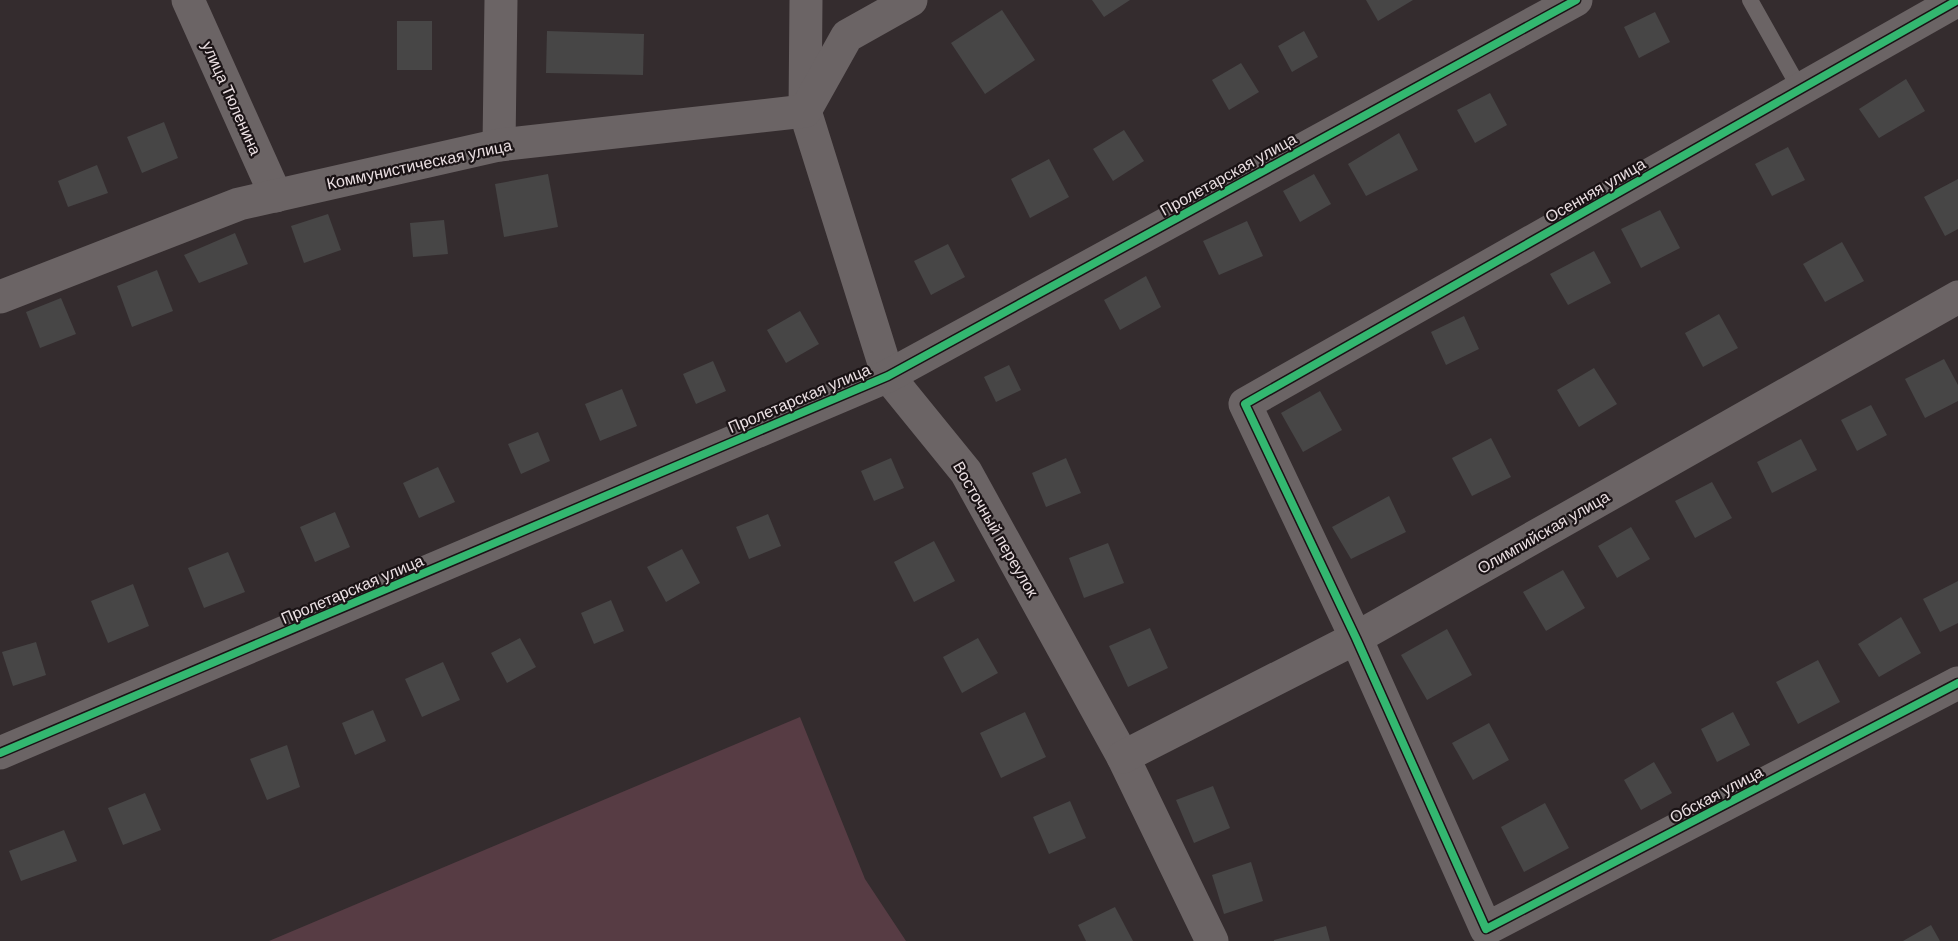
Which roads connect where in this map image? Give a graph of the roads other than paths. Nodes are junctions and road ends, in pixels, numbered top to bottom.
1 (188, 0) edge
2 (501, 0) edge
3 (806, 0) edge
4 (911, 0) edge
5 (1575, 0) edge
6 (1750, 0) edge
7 (1958, 0) edge
8 (1800, 89) junction
9 (805, 111) junction
10 (499, 145) junction
11 (276, 196) junction
12 (0, 297) edge
13 (1958, 297) edge
14 (888, 376) junction
15 (1356, 638) junction
16 (1958, 683) edge
17 (0, 753) edge
18 (1123, 757) junction
19 (1212, 941) edge

1 - 11 street, улица Тюленина
2 - 10 street
3 - 9 street, Восточный переулок
4 - 9 street
5 - 14 street, Пролетарская улица
6 - 8 lane
7 - 8 street, Осенняя улица
8 - 15 street, Осенняя улица
9 - 10 street, Коммунистическая улица
9 - 14 street, Восточный переулок
10 - 11 street, Коммунистическая улица
11 - 12 street, Коммунистическая улица
13 - 15 street, Олимпийская улица
14 - 17 street, Пролетарская улица
14 - 18 street, Восточный переулок
15 - 16 street, Обская улица
15 - 18 street, Олимпийская улица
18 - 19 street, Восточный переулок

